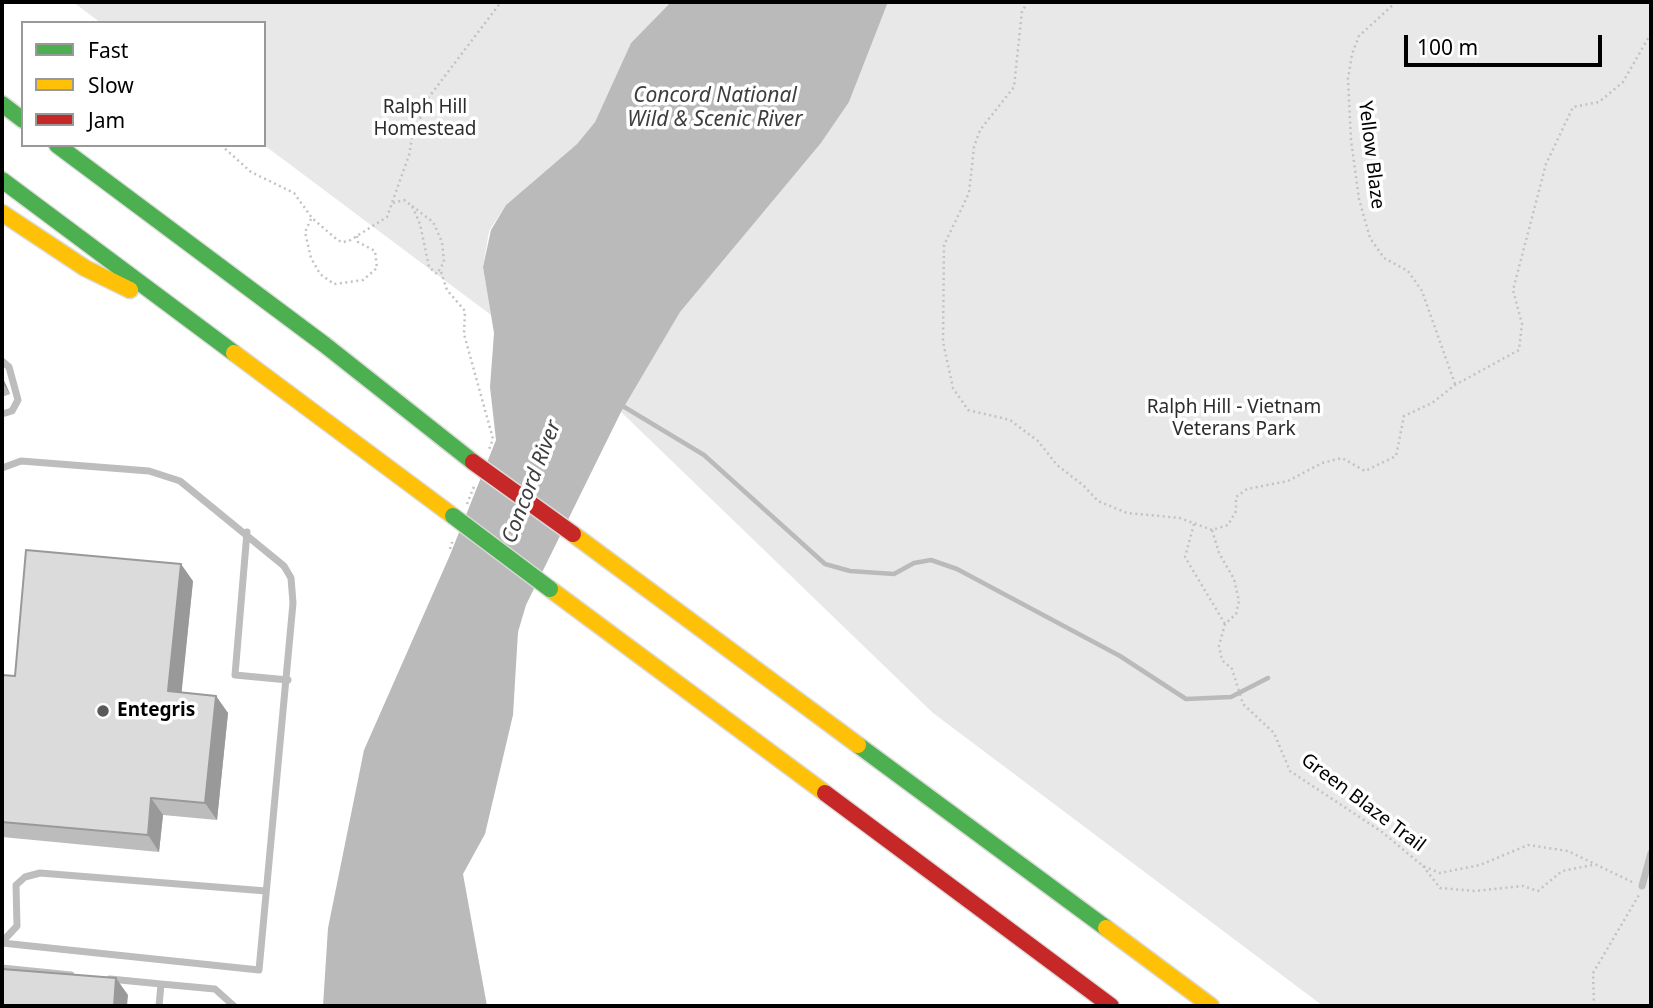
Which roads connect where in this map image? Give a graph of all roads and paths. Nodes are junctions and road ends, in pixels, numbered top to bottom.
1 (501, 2) edge
2 (1028, 2) edge
3 (1396, 2) edge
4 (1651, 33) edge
5 (2, 104) edge
6 (21, 118) edge
7 (60, 147) edge
8 (223, 147) edge
9 (2, 180) edge
10 (393, 203) junction
11 (412, 206) junction
12 (2, 213) edge
13 (312, 218) junction
14 (357, 236) junction
15 (441, 271) junction
16 (185, 317) junction
17 (2, 361) edge
18 (1455, 385) junction
19 (2, 414) edge
20 (478, 467) junction
21 (2, 468) edge
22 (458, 514) junction
23 (1194, 524) junction
24 (1212, 530) junction
25 (247, 532) junction
26 (454, 537) dead end
27 (450, 549) dead end
28 (1225, 624) junction
29 (288, 680) junction
30 (1651, 853) edge
31 (1592, 865) junction
32 (1423, 866) junction
33 (1642, 886) junction
34 (266, 891) junction
35 (2, 943) edge
36 (2, 968) edge
37 (81, 976) edge
38 (95, 977) edge
39 (161, 984) junction
40 (159, 1006) edge
41 (234, 1006) edge
42 (1111, 1006) edge
43 (1210, 1006) edge
44 (1594, 1006) edge

1 - 10 path
2 - 23 path
3 - 18 path, Yellow Blaze
4 - 18 path
5 - 6 highway
7 - 20 highway
8 - 13 path
9 - 16 highway
10 - 11 path
10 - 14 path
11 - 15 path
11 - 15 path
12 - 16 highway
13 - 14 path
13 - 14 path
15 - 20 path
16 - 22 highway
17 - 19 lane
18 - 24 path
20 - 22 path
20 - 43 highway, bridge
21 - 25 lane
22 - 42 highway, bridge
23 - 24 path
23 - 28 path
24 - 28 path, Green Blaze Trail
25 - 29 lane
25 - 29 lane
26 - 27 path
28 - 32 path, Green Blaze Trail
29 - 34 lane
30 - 33 lane
31 - 32 path, Green Blaze Trail
31 - 32 path
31 - 33 path, Green Blaze Trail
33 - 44 path
34 - 35 lane
34 - 35 lane
36 - 37 lane
38 - 39 lane
39 - 40 lane
39 - 41 lane

